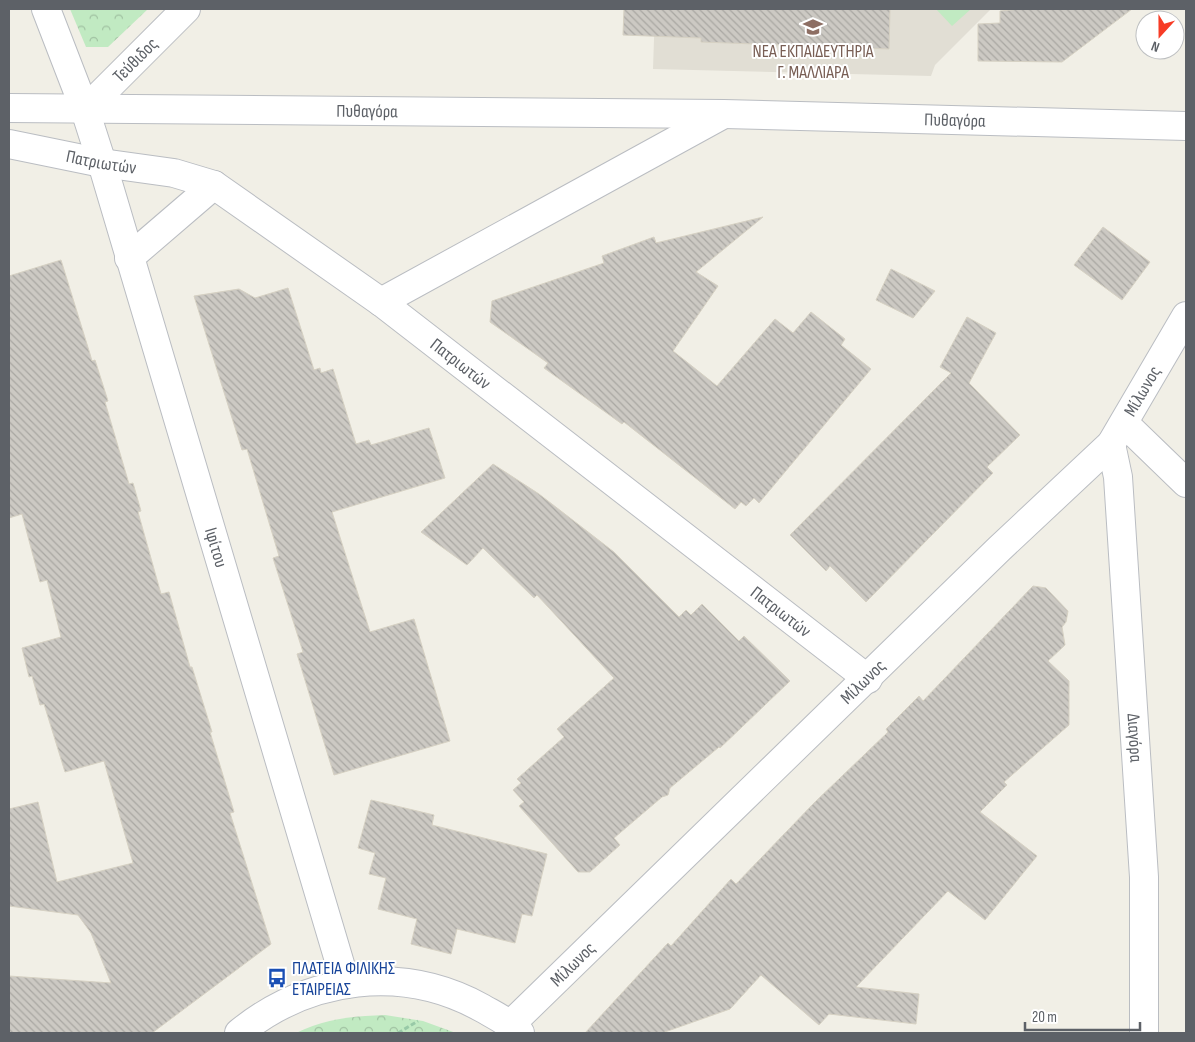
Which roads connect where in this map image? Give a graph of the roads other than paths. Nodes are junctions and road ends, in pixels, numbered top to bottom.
1 (46, 9) edge
2 (186, 9) edge
3 (9, 108) edge
4 (85, 110) junction
5 (724, 114) junction
6 (1186, 126) edge
7 (9, 144) edge
8 (102, 163) junction
9 (214, 185) junction
10 (129, 258) junction
11 (381, 302) junction
12 (1186, 316) edge
13 (1118, 434) junction
14 (1186, 483) edge
15 (868, 679) junction
16 (346, 984) junction
17 (516, 1029) edge
18 (239, 1033) edge
19 (1144, 1033) edge

1 - 4 street, Ιφίτου
2 - 4 street, Τεύθιδος
3 - 4 street, Πυθαγόρα
4 - 5 street, Πυθαγόρα
4 - 8 street, Ιφίτου
5 - 6 street, Πυθαγόρα
5 - 11 street
7 - 8 street, Πατριωτών
8 - 9 street, Πατριωτών
8 - 10 street, Ιφίτου
9 - 10 street
9 - 11 street, Πατριωτών
10 - 16 street, Ιφίτου
11 - 15 street, Πατριωτών
12 - 13 street, Μίλωνος
13 - 14 street
13 - 15 street, Μίλωνος
13 - 19 street, Διαγόρα
15 - 17 street, Μίλωνος
16 - 17 street
16 - 18 street

